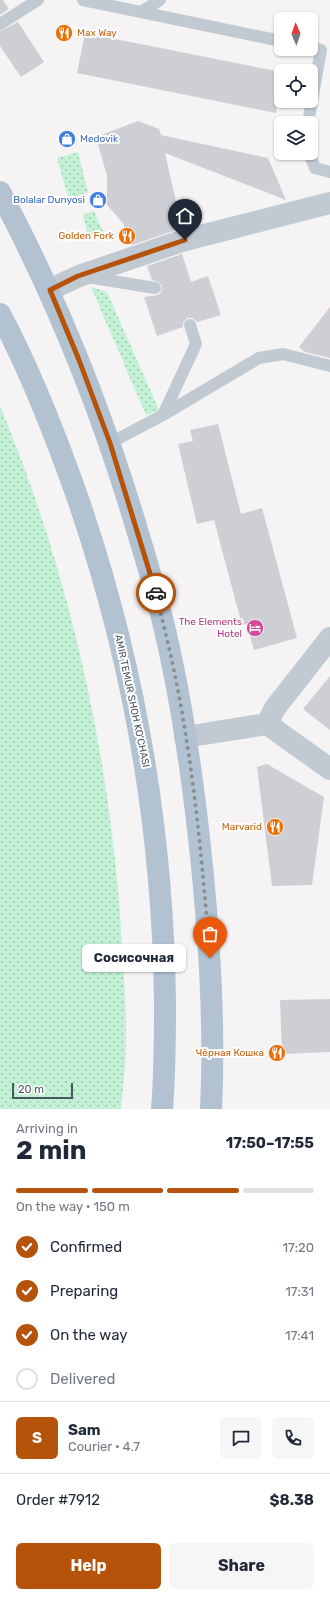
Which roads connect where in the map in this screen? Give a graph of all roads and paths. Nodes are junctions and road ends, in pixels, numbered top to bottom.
1 (38, 0) edge
2 (83, 0) edge
3 (160, 0) edge
4 (141, 12) junction
5 (0, 24) edge
6 (274, 40) edge
7 (318, 49) edge
8 (309, 116) edge
9 (312, 160) edge
10 (330, 172) edge
11 (0, 192) edge
12 (330, 203) edge
13 (78, 276) junction
14 (155, 288) dead end
15 (50, 290) junction
16 (0, 314) edge
17 (190, 325) dead end
18 (330, 366) edge
19 (163, 415) junction
20 (110, 443) junction
21 (330, 638) edge
22 (267, 724) junction
23 (185, 737) junction
24 (330, 769) edge
25 (162, 1109) edge
26 (210, 1109) edge

1 - 5 lane
2 - 4 lane
3 - 4 lane
4 - 6 lane
7 - 8 lane
9 - 10 lane
11 - 15 main road
12 - 13 street
13 - 14 lane
13 - 15 street
15 - 20 main road
16 - 25 main road, AMIR TEMUR SHOH KO'CHASI
17 - 19 lane
18 - 19 lane
19 - 20 lane
20 - 23 main road
21 - 22 street
22 - 23 street
22 - 24 street
23 - 26 main road

